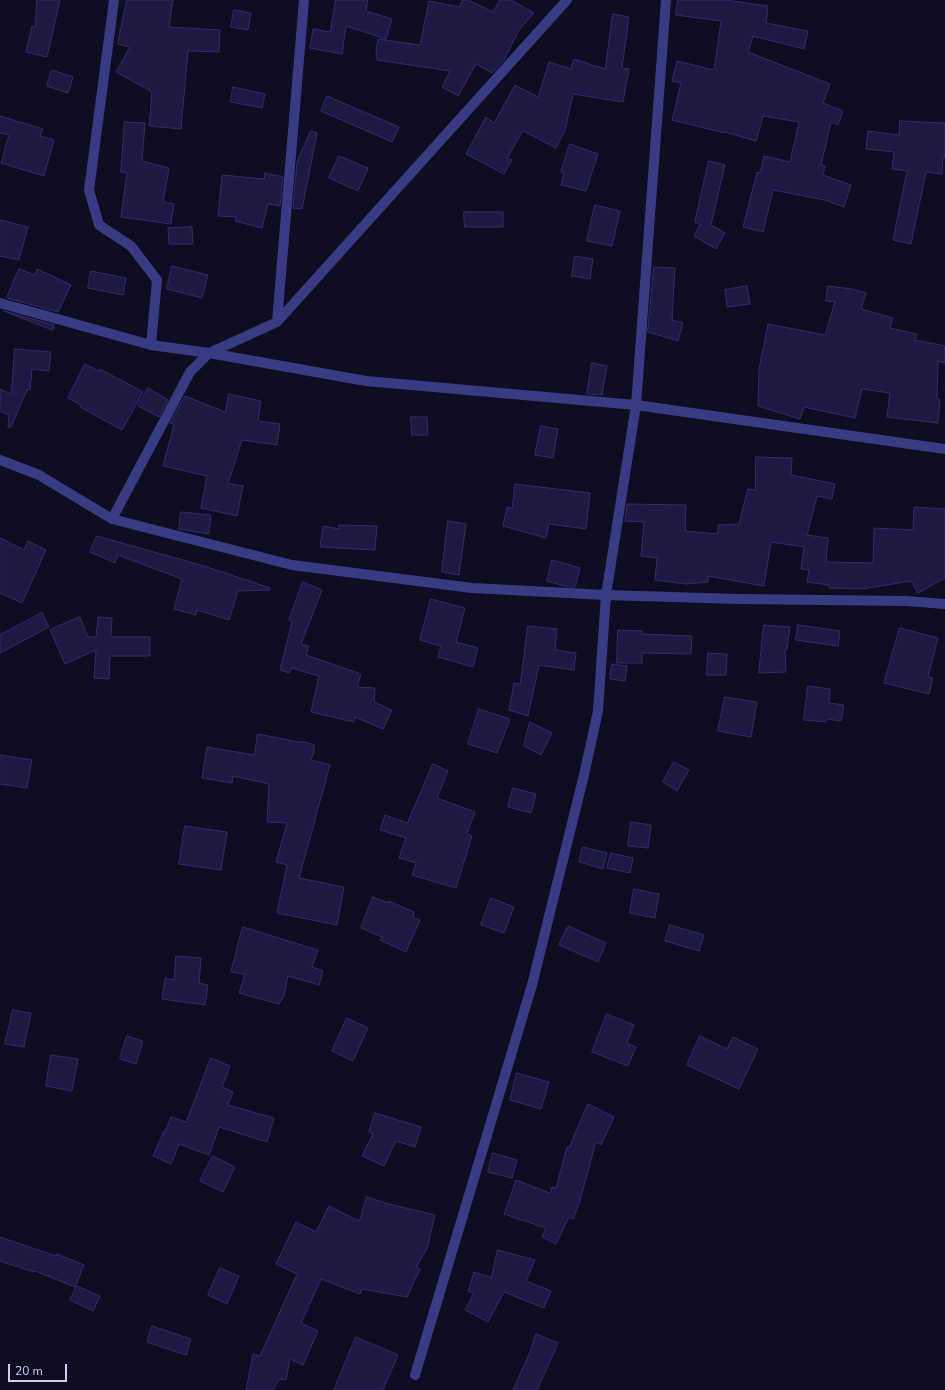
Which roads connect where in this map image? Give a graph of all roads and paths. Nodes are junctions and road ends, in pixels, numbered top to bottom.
1 (114, 0) edge
2 (304, 0) edge
3 (567, 0) edge
4 (666, 0) edge
5 (0, 303) edge
6 (277, 322) junction
7 (151, 345) junction
8 (209, 353) junction
9 (636, 405) junction
10 (945, 449) edge
11 (0, 460) edge
12 (112, 519) junction
13 (606, 595) junction
14 (945, 604) edge
15 (415, 1375) dead end

1 - 7 street
2 - 6 street
3 - 6 street
4 - 9 street
5 - 7 street
6 - 8 street
7 - 8 street
8 - 9 street
8 - 12 street
9 - 10 street
9 - 13 street
11 - 12 street
12 - 13 street
13 - 14 street
13 - 15 street

